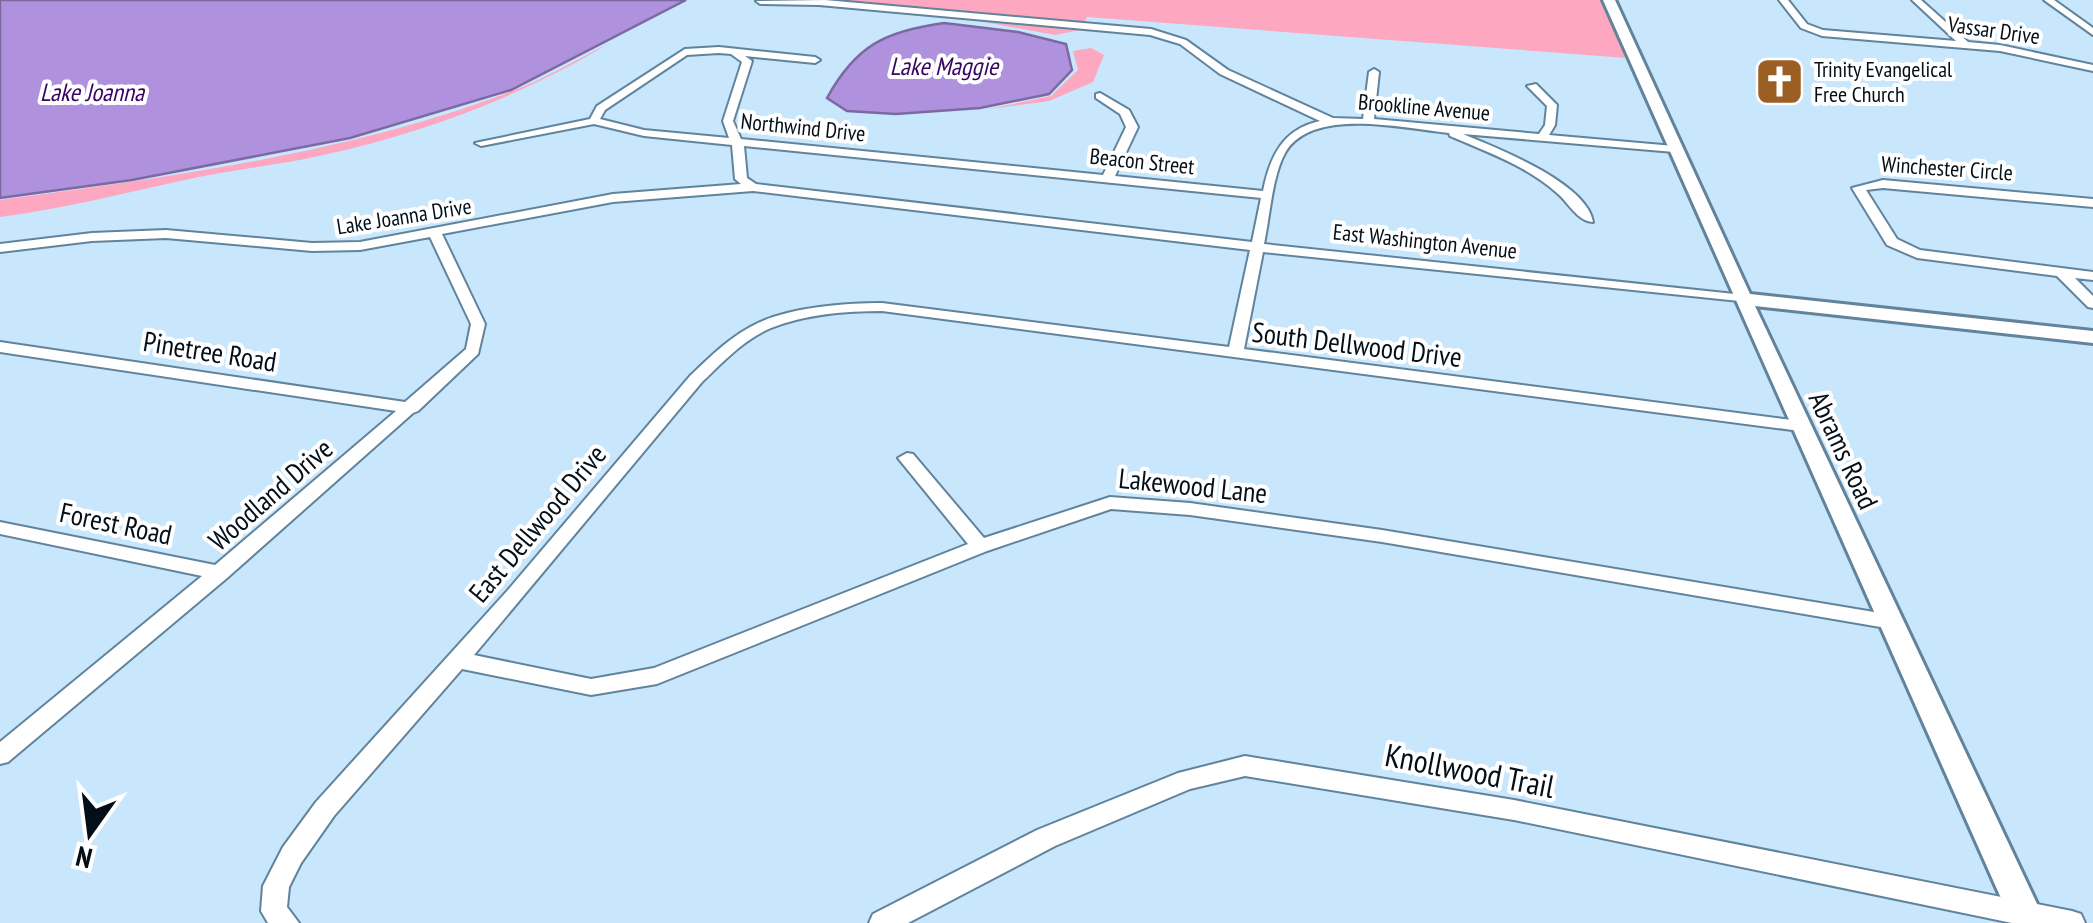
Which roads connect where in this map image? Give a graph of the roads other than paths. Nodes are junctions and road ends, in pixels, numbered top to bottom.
1 (1608, 0) edge
2 (1783, 0) edge
3 (1916, 0) edge
4 (2048, 0) edge
5 (760, 1) edge
6 (2093, 32) edge
7 (1964, 44) junction
8 (735, 53) junction
9 (815, 60) dead end
10 (2093, 68) edge
11 (1374, 72) dead end
12 (1532, 86) dead end
13 (1100, 96) dead end
14 (1331, 121) junction
15 (594, 122) junction
16 (1368, 122) junction
17 (1440, 128) junction
18 (1542, 138) junction
19 (736, 140) junction
20 (481, 144) dead end
21 (1674, 149) junction
22 (1010, 168) joint
23 (1108, 178) junction
24 (753, 186) junction
25 (1270, 195) junction
26 (2093, 203) edge
27 (1588, 219) dead end
28 (436, 235) junction
29 (1258, 247) junction
30 (0, 248) edge
31 (2062, 273) junction
32 (2093, 276) edge
33 (1744, 299) junction
34 (2093, 304) edge
35 (909, 311) joint
36 (2093, 337) edge
37 (0, 347) edge
38 (1235, 354) junction
39 (412, 408) junction
40 (1800, 426) junction
41 (907, 458) dead end
42 (0, 528) edge
43 (980, 546) junction
44 (220, 573) junction
45 (1892, 622) junction
46 (457, 660) junction
47 (0, 755) edge
48 (2027, 919) edge
49 (286, 923) edge
50 (882, 923) edge
51 (2072, 923) edge

1 - 21 street, Abrams Road
2 - 7 street, Vassar Drive
3 - 7 street
4 - 6 street
5 - 14 street
7 - 10 street, Vassar Drive
8 - 9 street
8 - 15 street
8 - 19 street
11 - 16 street
12 - 18 street
13 - 23 street
14 - 16 street, Brookline Avenue
14 - 25 street, Brookline Avenue
15 - 19 street, Northwind Drive
15 - 20 street
16 - 17 street, Brookline Avenue
17 - 18 street, Brookline Avenue
17 - 27 street
18 - 21 street, Brookline Avenue
19 - 22 street, Northwind Drive
19 - 24 street
21 - 33 street, Abrams Road
22 - 23 street, Beacon Street
23 - 25 street, Beacon Street
24 - 28 street, Lake Joanna Drive
24 - 29 street, East Washington Avenue
25 - 29 street, Brookline Avenue
26 - 31 street, Winchester Circle
28 - 30 street, Lake Joanna Drive
28 - 39 street, Woodland Drive
29 - 33 street, East Washington Avenue
29 - 38 street, Brookline Avenue
31 - 32 street, Winchester Circle
31 - 34 street
33 - 36 street, East Washington Avenue
33 - 40 street, Abrams Road
35 - 38 street, South Dellwood Drive
35 - 46 street, East Dellwood Drive
37 - 39 street, Pinetree Road
38 - 40 street, South Dellwood Drive
39 - 44 street, Woodland Drive
40 - 45 street, Abrams Road
41 - 43 street
42 - 44 street, Forest Road
43 - 45 street, Lakewood Lane
43 - 46 street, Lakewood Lane
44 - 47 street, Woodland Drive
45 - 48 street, Abrams Road
46 - 49 street, East Dellwood Drive
48 - 50 street, Knollwood Trail
48 - 51 street, Knollwood Trail

